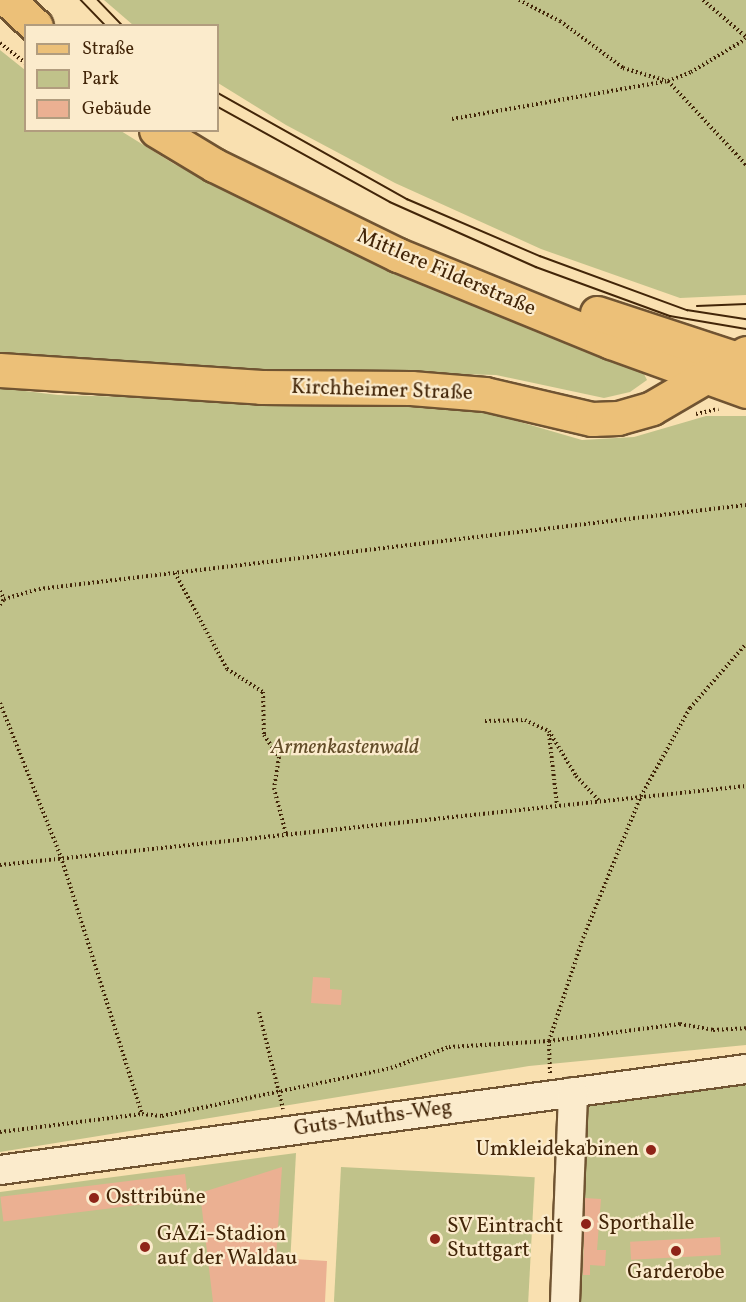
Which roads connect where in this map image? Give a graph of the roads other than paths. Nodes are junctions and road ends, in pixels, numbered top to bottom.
1 (8, 0) edge
2 (0, 21) edge
3 (34, 24) edge
4 (24, 42) edge
5 (159, 132) edge
6 (199, 132) edge
7 (744, 358) edge
8 (0, 370) edge
9 (708, 375) junction
10 (746, 391) edge
11 (746, 1069) edge
12 (563, 1094) junction
13 (0, 1170) edge
14 (565, 1302) edge

1 - 3 main road
2 - 4 main road
5 - 9 main road, Mittlere Filderstraße
6 - 7 main road, Mittlere Filderstraße
7 - 9 main road, Kirchheimer Straße
8 - 9 main road, Kirchheimer Straße
9 - 10 main road, Mittlere Filderstraße
11 - 12 street, Guts-Muths-Weg
12 - 13 street, Guts-Muths-Weg
12 - 14 street

